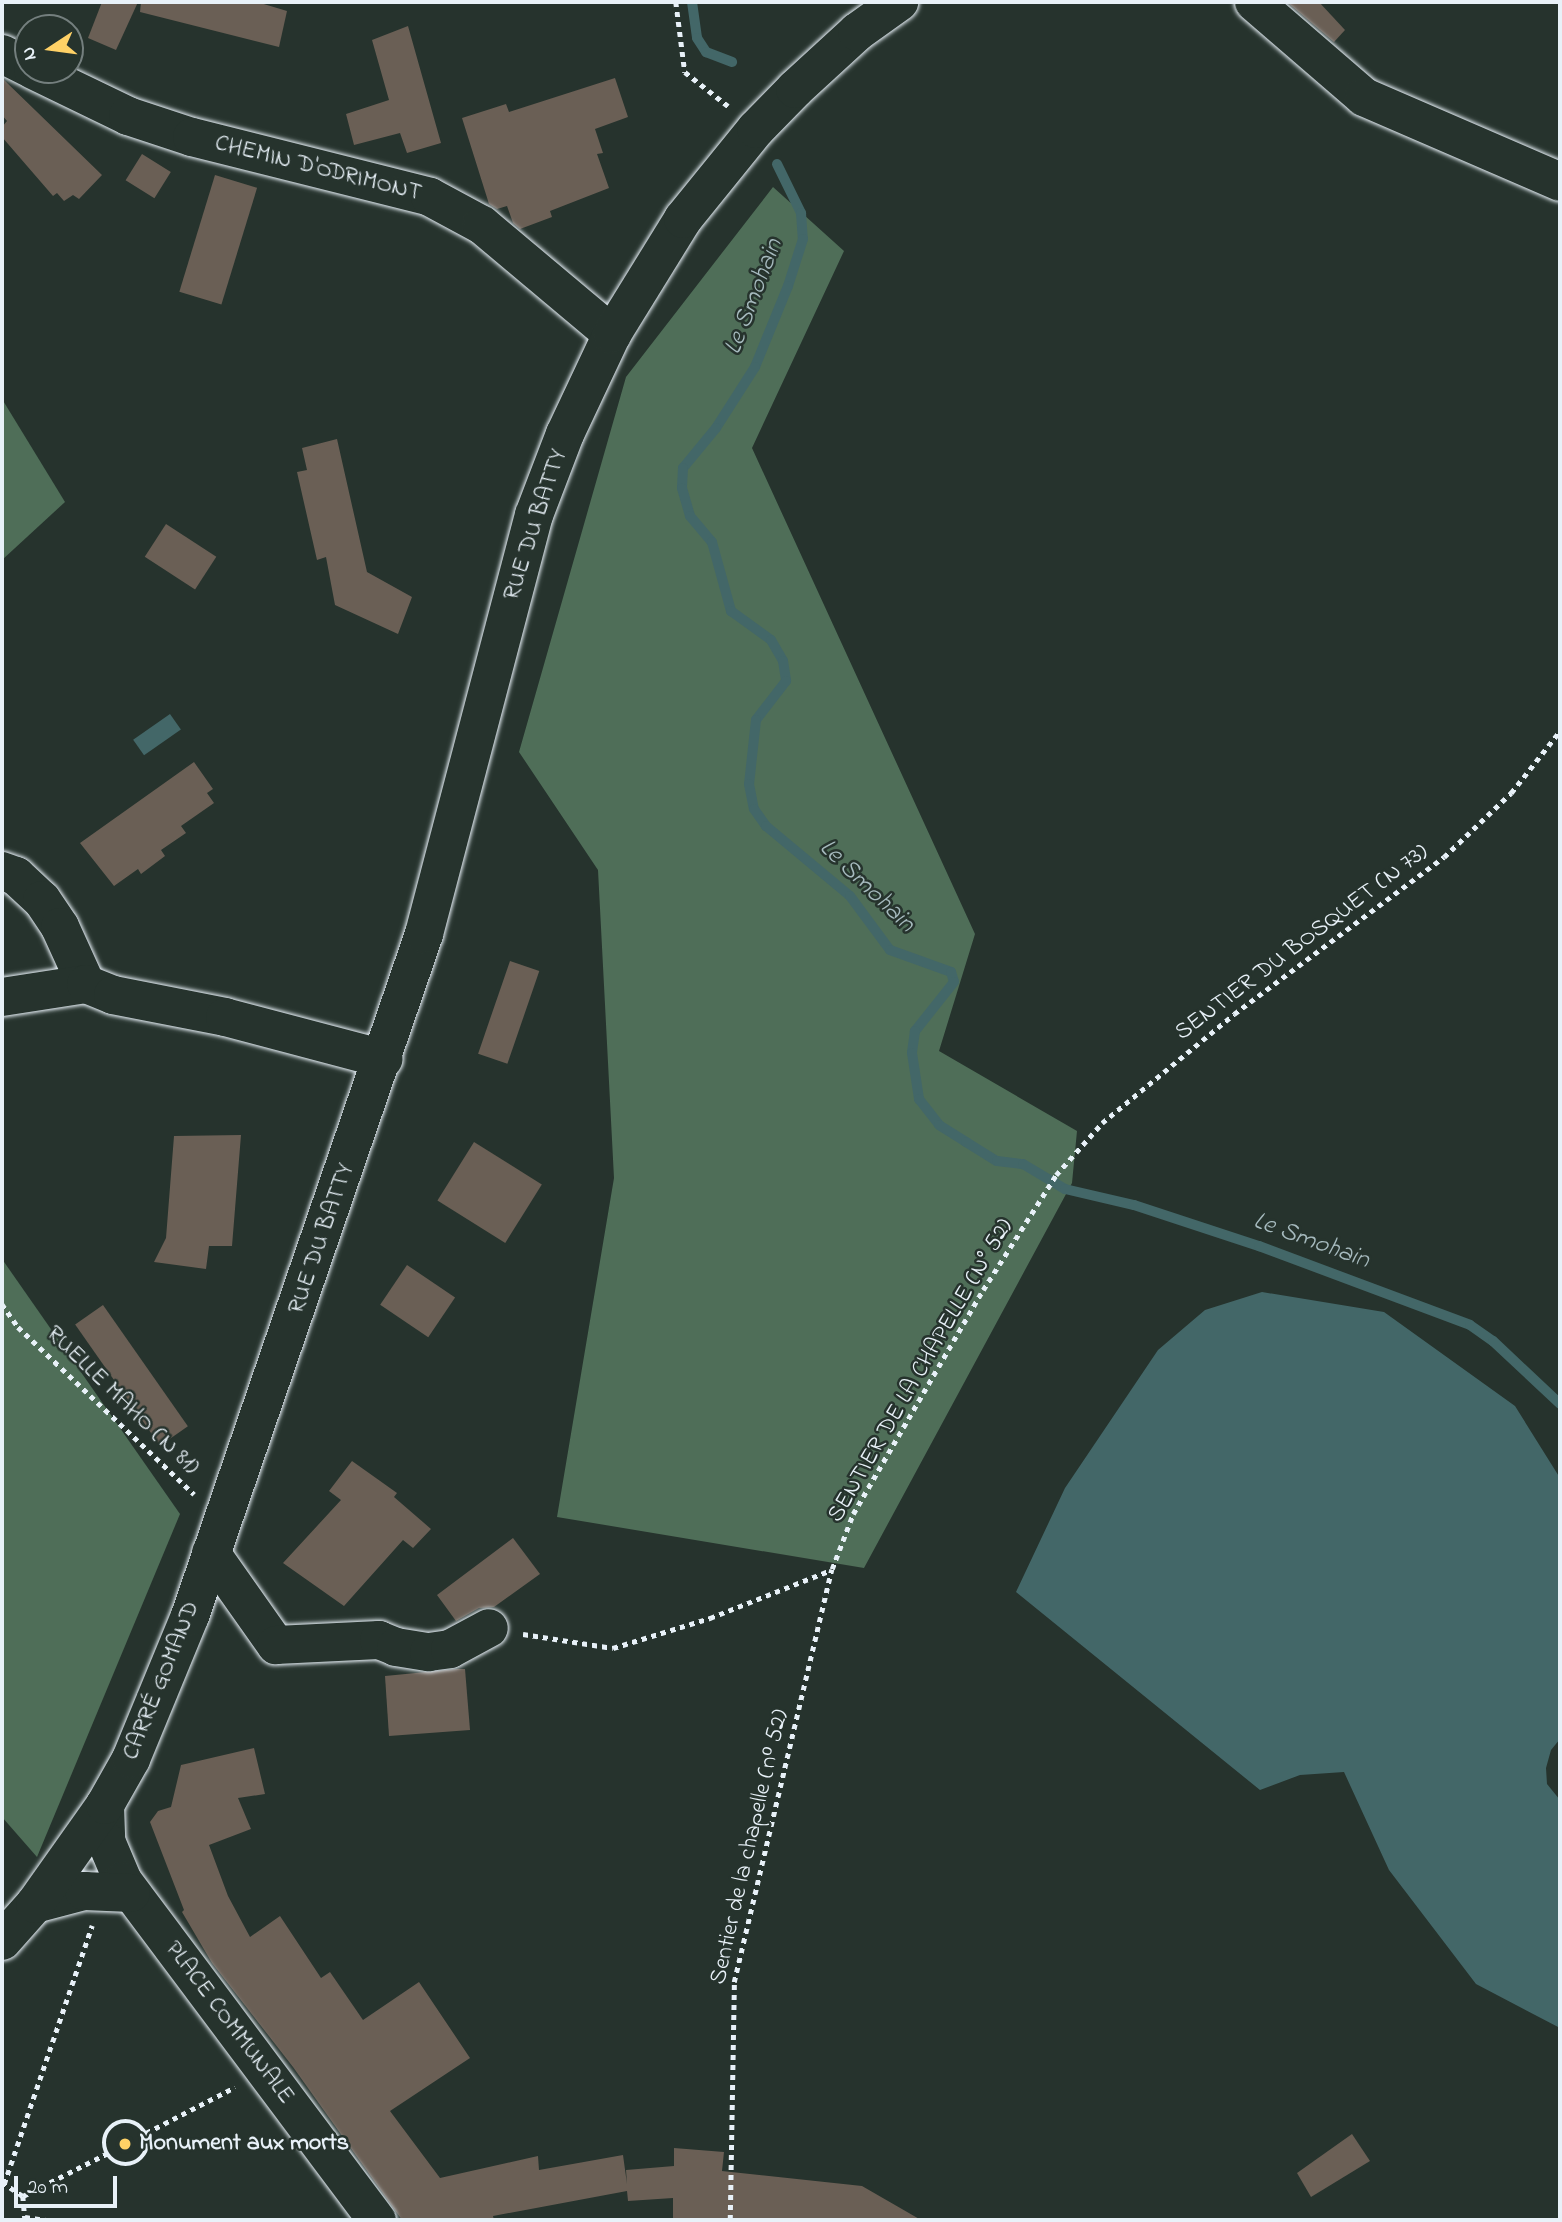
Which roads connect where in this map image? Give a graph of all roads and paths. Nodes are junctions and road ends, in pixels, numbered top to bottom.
1 (676, 2) edge
2 (900, 2) edge
3 (1254, 2) edge
4 (62, 84) edge
5 (756, 129) junction
6 (1560, 182) edge
7 (612, 334) junction
8 (1560, 731) edge
9 (2, 870) edge
10 (86, 984) junction
11 (2, 997) edge
12 (384, 1059) junction
13 (1046, 1193) joint
14 (2, 1304) edge
15 (259, 1418) joint
16 (218, 1536) junction
17 (832, 1569) junction
18 (489, 1628) joint
19 (105, 1805) junction
20 (93, 1890) junction
21 (131, 1893) junction
22 (35, 1904) junction
23 (2, 1941) edge
24 (263, 2072) junction
25 (146, 2133) junction
26 (106, 2154) junction
27 (3, 2183) edge
28 (23, 2196) junction
29 (25, 2219) edge
30 (46, 2220) edge
31 (377, 2220) edge
32 (730, 2220) edge

1 - 5 path
2 - 5 main road, RUE DU BATTY
3 - 6 main road
4 - 7 main road, CHEMIN D'ODRIMONT
5 - 7 main road, RUE DU BATTY
7 - 12 main road, RUE DU BATTY
8 - 13 path, SENTIER DU BOSQUET (N 73)
9 - 10 main road
10 - 11 main road
10 - 12 main road
12 - 15 main road, RUE DU BATTY
13 - 17 path, SENTIER DE LA CHAPELLE (N° 52)
14 - 16 path, RUELLE MAHO (N 81)
15 - 16 main road, CARRÉ GOMAND
16 - 18 main road, CARRÉ GOMAND
16 - 19 main road, CARRÉ GOMAND
17 - 18 path
17 - 32 path, Sentier de la chapelle (nᵒ 52)
19 - 21 main road, PLACE COMMUNALE
19 - 22 main road
20 - 21 main road
20 - 22 main road
20 - 27 path
21 - 24 main road, PLACE COMMUNALE
22 - 23 main road
24 - 25 path
24 - 31 main road, PLACE COMMUNALE
25 - 26 path
25 - 26 path
26 - 28 path
27 - 28 path
28 - 29 path
29 - 30 path

